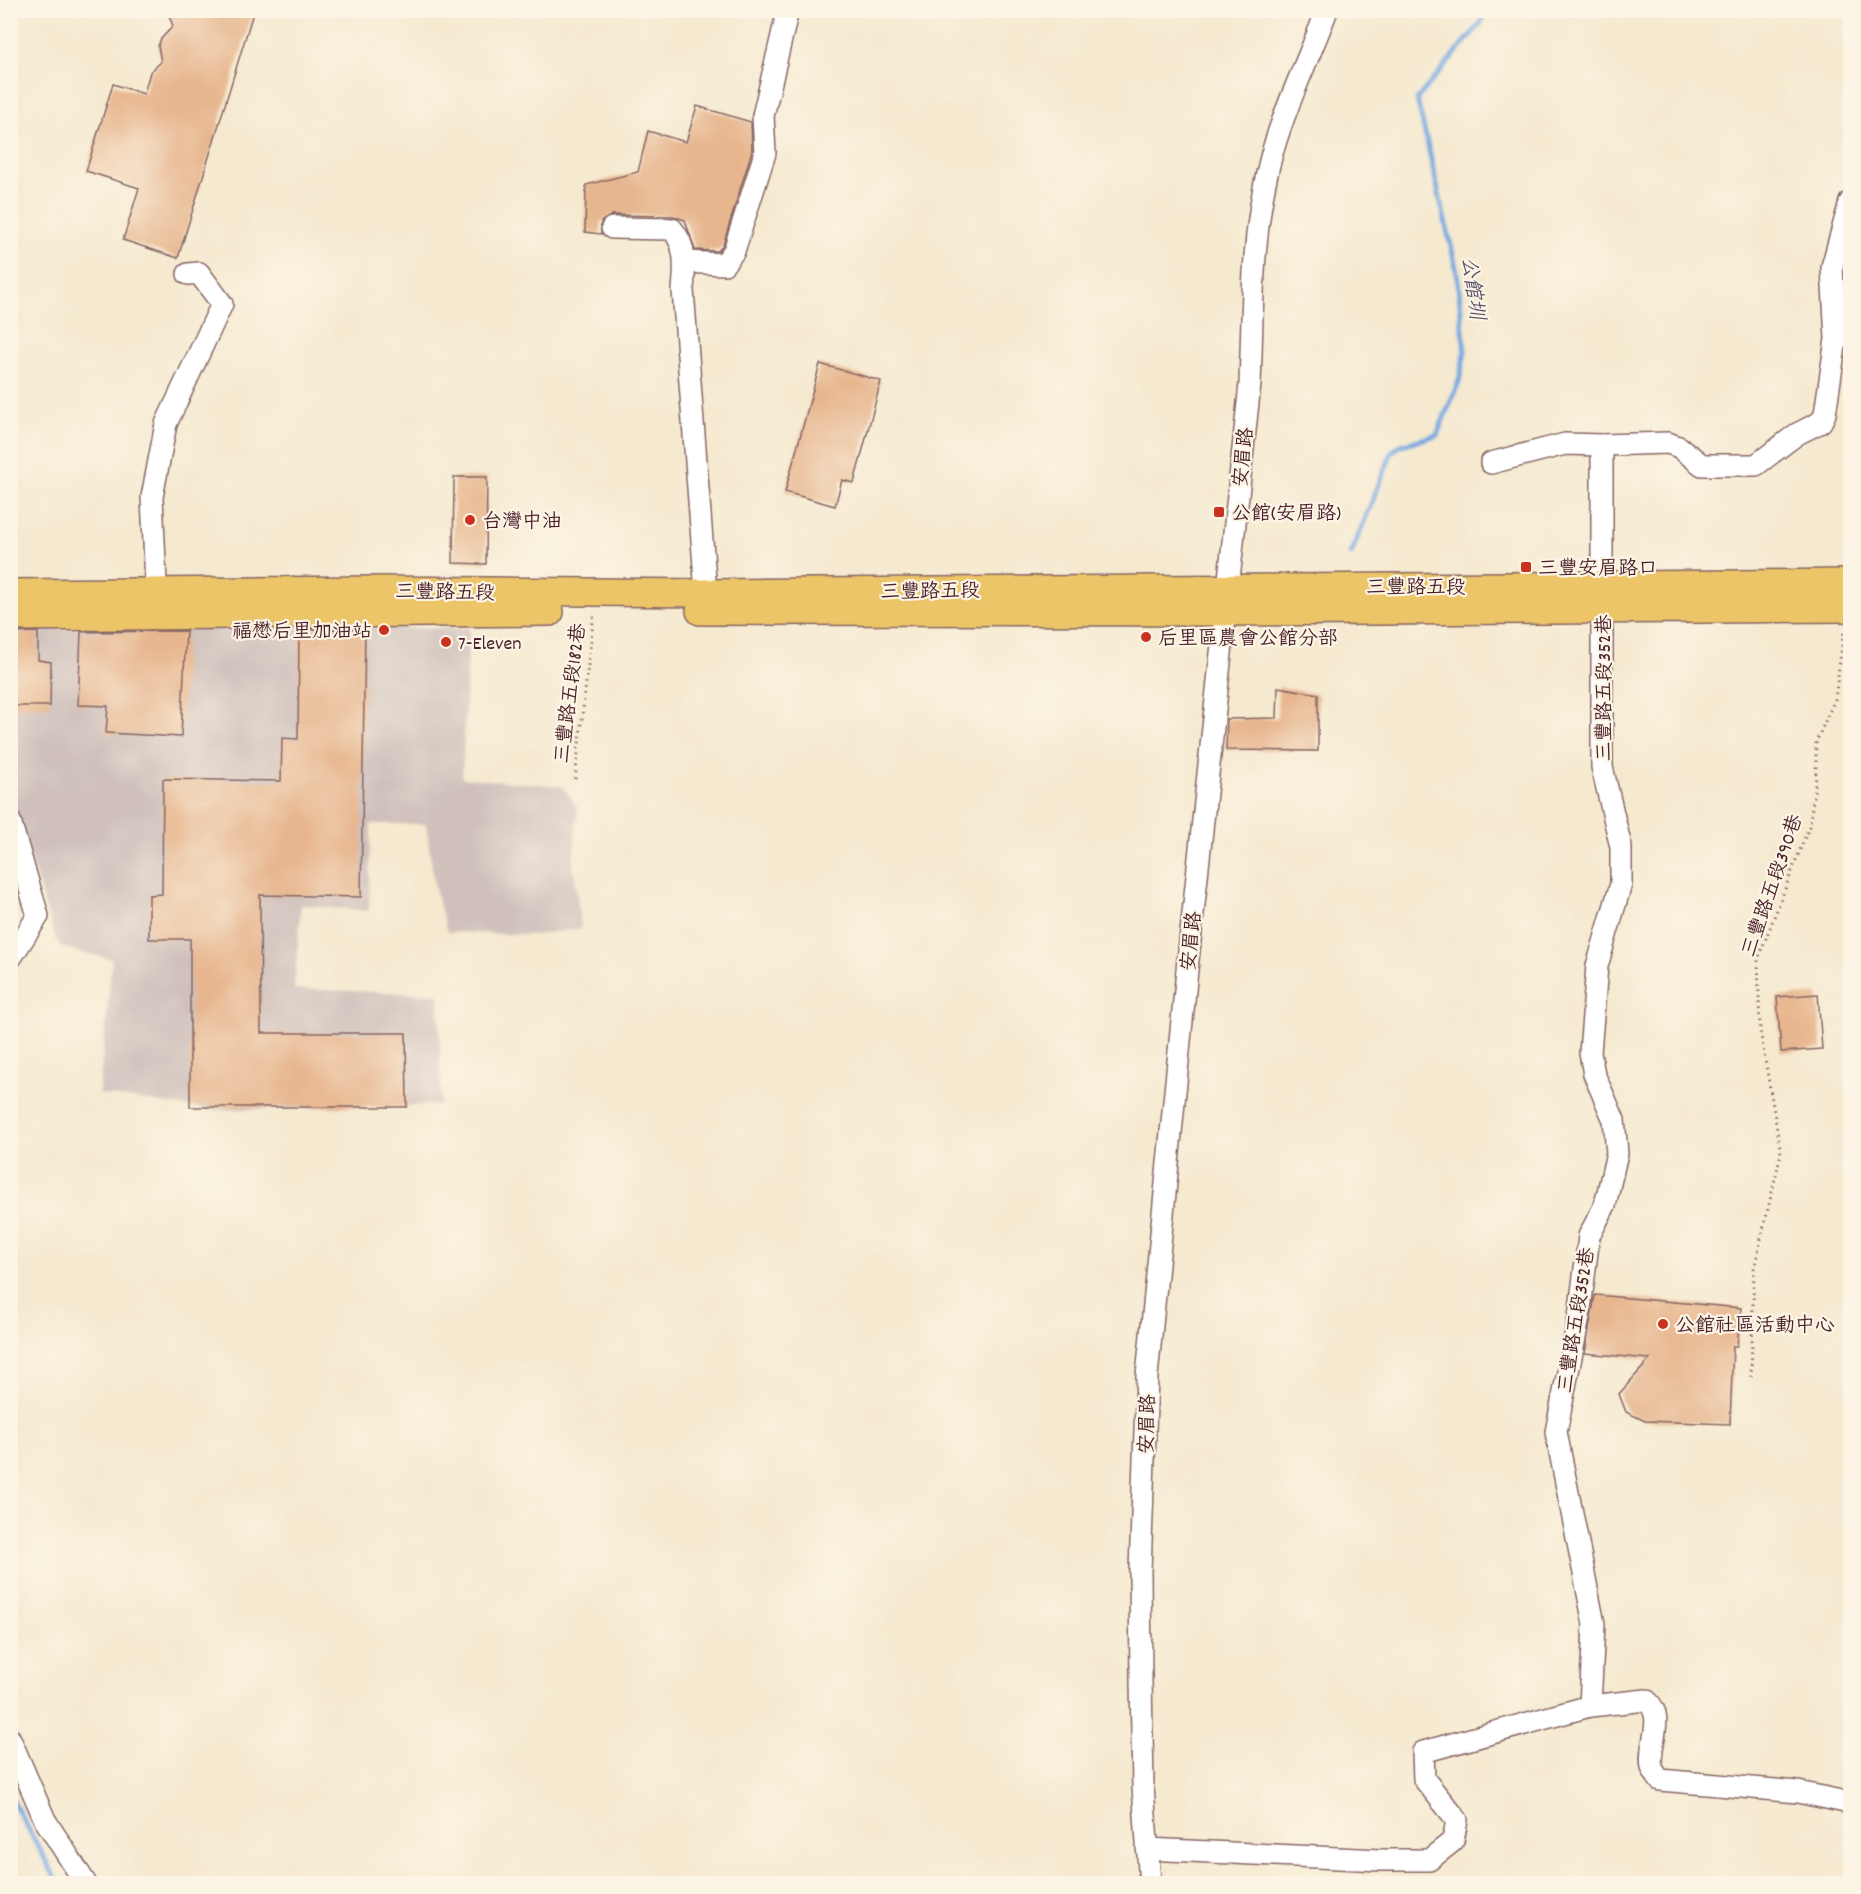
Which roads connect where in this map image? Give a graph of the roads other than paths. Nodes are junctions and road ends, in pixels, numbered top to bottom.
1 (788, 10) edge
2 (1327, 10) edge
3 (1851, 202) edge
4 (612, 228) dead end
5 (686, 262) junction
6 (188, 274) dead end
7 (1602, 445) junction
8 (1491, 463) dead end
9 (10, 593) edge
10 (1603, 598) junction
11 (1227, 600) junction
12 (1849, 600) edge
13 (705, 602) junction
14 (157, 604) junction
15 (10, 617) edge
16 (10, 822) edge
17 (10, 959) edge
18 (1590, 1706) junction
19 (10, 1739) edge
20 (1851, 1803) edge
21 (1147, 1849) junction
22 (86, 1884) edge
23 (1150, 1884) edge

1 - 5 street
2 - 11 street, 安眉路
3 - 7 street
4 - 5 street
5 - 13 street
6 - 14 street
7 - 8 street
7 - 10 street, 三豐路五段352巷
9 - 14 main road, 三豐路五段
10 - 11 main road, 三豐路五段
10 - 12 main road, 三豐路五段
10 - 18 street, 三豐路五段352巷
11 - 13 main road, 三豐路五段
11 - 21 street, 安眉路
13 - 14 main road, 三豐路五段
13 - 14 main road, 三豐路五段
14 - 15 main road, 三豐路五段
16 - 17 street
18 - 20 street
18 - 21 street
19 - 22 street
21 - 23 street, 安眉路

